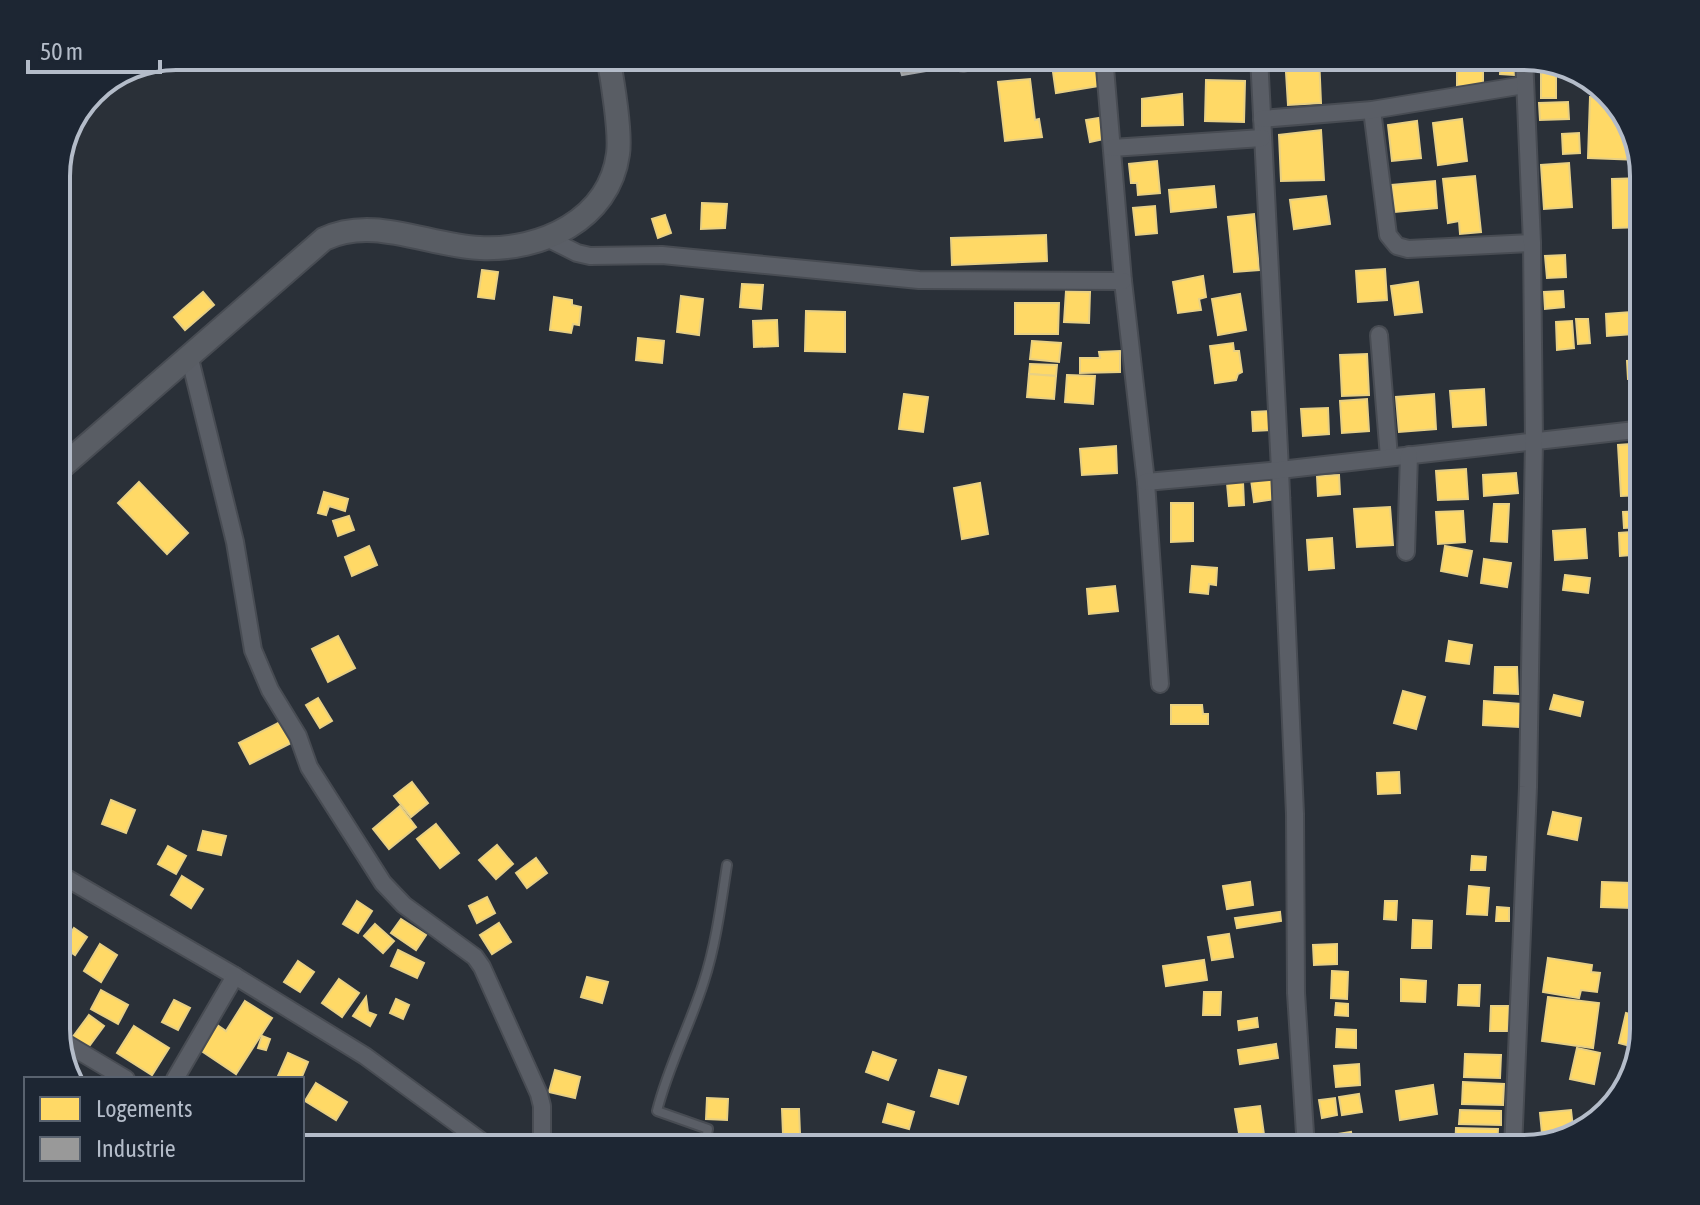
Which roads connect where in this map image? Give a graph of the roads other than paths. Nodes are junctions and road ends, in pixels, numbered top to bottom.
1 (609, 70) edge
2 (1105, 70) edge
3 (1260, 70) edge
4 (1524, 70) edge
5 (1524, 85) junction
6 (1372, 110) junction
7 (1262, 119) junction
8 (1262, 138) junction
9 (1112, 148) junction
10 (549, 239) junction
11 (1532, 243) junction
12 (1123, 281) junction
13 (1379, 335) dead end
14 (189, 355) junction
15 (1630, 431) edge
16 (1534, 441) junction
17 (1409, 455) junction
18 (1389, 457) junction
19 (70, 460) edge
20 (1280, 470) junction
21 (1146, 482) junction
22 (1406, 552) dead end
23 (1160, 684) dead end
24 (727, 865) dead end
25 (70, 880) edge
26 (235, 976) junction
27 (72, 1047) edge
28 (123, 1077) edge
29 (176, 1077) edge
30 (473, 1135) edge
31 (542, 1135) edge
32 (707, 1135) edge
33 (1305, 1135) edge
34 (1514, 1135) edge

1 - 10 street
2 - 9 street
3 - 7 street
4 - 5 street
5 - 6 street
5 - 11 street
6 - 7 street
6 - 11 street
7 - 8 street
8 - 9 street
8 - 20 street
9 - 12 street
10 - 12 street
10 - 14 street
11 - 16 street
12 - 21 street
13 - 18 street
14 - 19 street
14 - 31 street
15 - 16 street
16 - 17 street
16 - 34 street
17 - 18 street
17 - 22 street
18 - 20 street
20 - 21 street
20 - 33 street
21 - 23 street
24 - 32 lane
25 - 26 street
26 - 29 street
26 - 30 street
27 - 28 street

